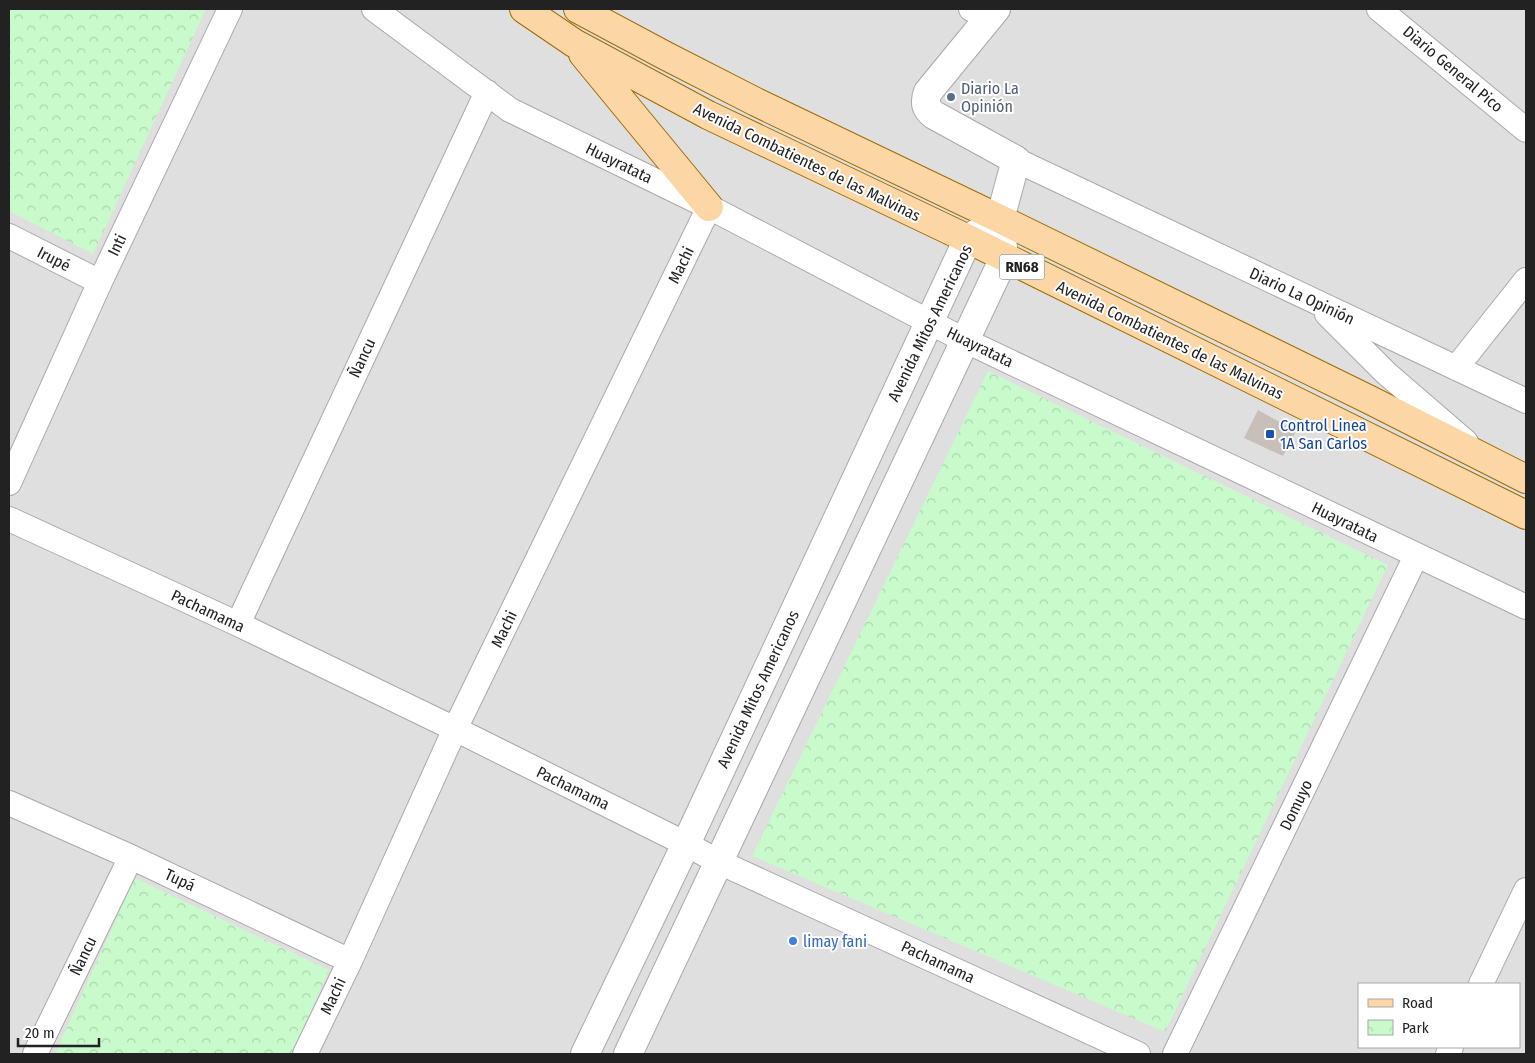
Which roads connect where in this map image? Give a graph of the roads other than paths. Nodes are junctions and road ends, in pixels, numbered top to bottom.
1 (230, 9) edge
2 (374, 9) edge
3 (524, 9) edge
4 (578, 9) edge
5 (1379, 9) edge
6 (985, 12) edge
7 (574, 43) junction
8 (487, 92) junction
9 (1526, 130) edge
10 (1016, 160) junction
11 (709, 207) junction
12 (1000, 219) junction
13 (9, 236) edge
14 (968, 240) junction
15 (1004, 258) junction
16 (1526, 280) edge
17 (100, 282) junction
18 (1315, 302) junction
19 (929, 322) junction
20 (964, 340) junction
21 (1456, 368) junction
22 (1526, 401) edge
23 (1488, 461) junction
24 (1526, 479) edge
25 (9, 483) edge
26 (1526, 515) edge
27 (9, 518) edge
28 (1416, 556) junction
29 (1526, 607) edge
30 (238, 624) junction
31 (455, 729) junction
32 (9, 803) edge
33 (686, 844) junction
34 (131, 857) junction
35 (719, 862) junction
36 (1526, 890) edge
37 (350, 961) junction
38 (1481, 983) edge
39 (35, 1054) edge
40 (306, 1054) edge
41 (584, 1054) edge
42 (628, 1054) edge
43 (1138, 1054) edge
44 (1176, 1054) edge

1 - 17 street, Inti
2 - 8 street, Huayratata
3 - 7 main road, Avenida Combatientes de las Malvinas / RN68
4 - 12 main road, Avenida Combatientes de las Malvinas / RN68
5 - 9 street, Diario General Pico
6 - 10 street, Diario La Opinión
7 - 11 main road
7 - 14 main road, Avenida Combatientes de las Malvinas / RN68
8 - 11 street, Huayratata
8 - 30 street, Ñancu
10 - 12 street
10 - 18 street, Diario La Opinión
11 - 19 street, Huayratata
11 - 31 street, Machi
12 - 14 street, Avenida Mitos Americanos
12 - 15 street
12 - 23 main road, Avenida Combatientes de las Malvinas / RN68
13 - 17 street, Irupé
14 - 15 main road, Avenida Combatientes de las Malvinas / RN68
14 - 19 street, Avenida Mitos Americanos
15 - 20 street
15 - 26 main road, Avenida Combatientes de las Malvinas / RN68
16 - 21 street
17 - 25 street, Inti
18 - 21 street, Diario La Opinión
18 - 23 street
19 - 20 street, Huayratata
19 - 33 street, Avenida Mitos Americanos
20 - 28 street, Huayratata
20 - 35 street
21 - 22 street, Diario La Opinión
23 - 24 main road, Avenida Combatientes de las Malvinas / RN68
27 - 30 street, Pachamama
28 - 29 street, Huayratata
28 - 44 street, Domuyo
30 - 31 street, Pachamama
31 - 33 street, Pachamama
31 - 37 street, Machi
32 - 34 street, Tupá
33 - 35 street, Pachamama
33 - 41 street, Avenida Mitos Americanos
34 - 37 street, Tupá
34 - 39 street, Ñancu
35 - 42 street
35 - 43 street, Pachamama
36 - 38 street
37 - 40 street, Machi

